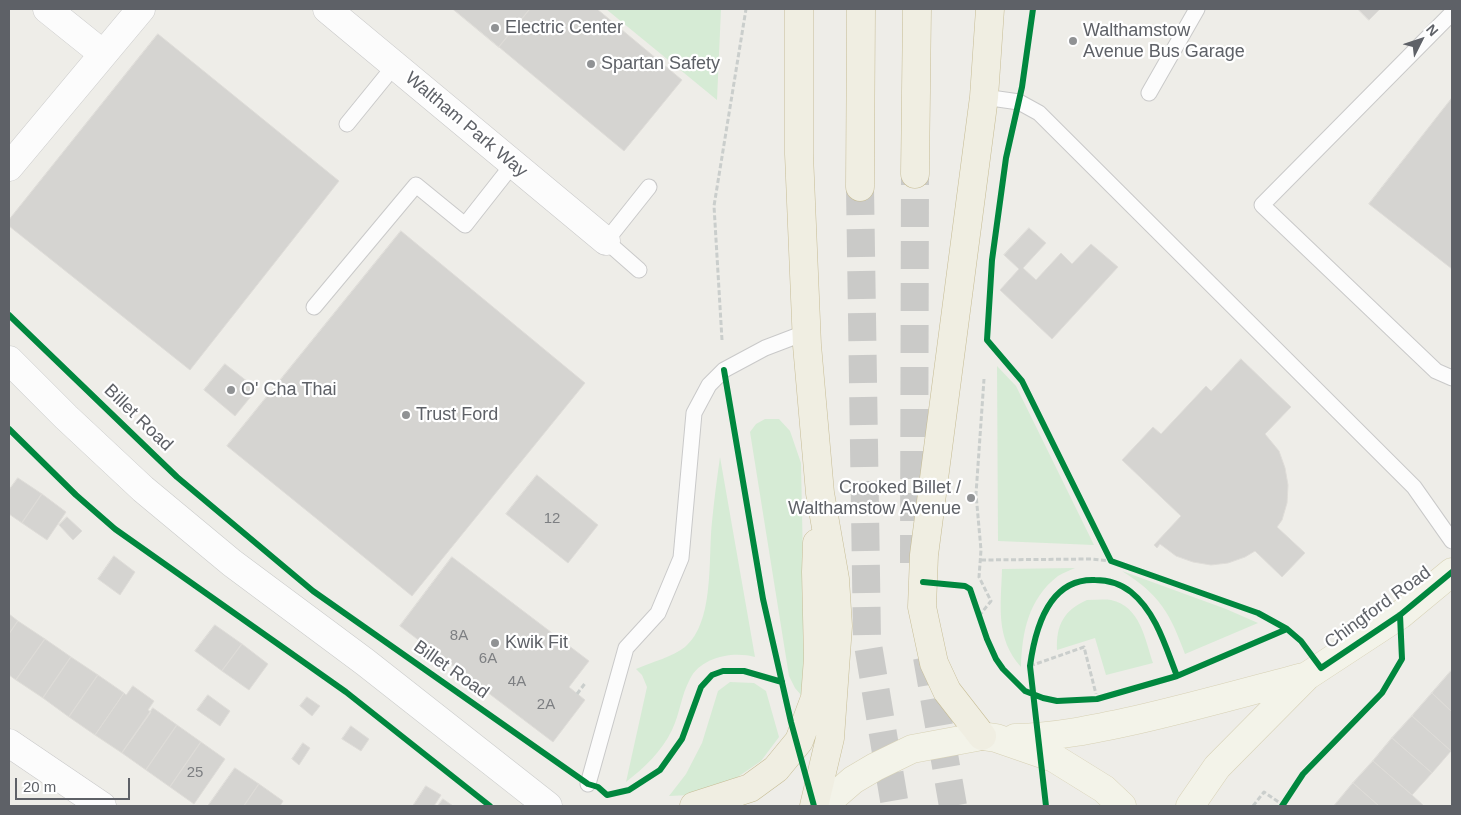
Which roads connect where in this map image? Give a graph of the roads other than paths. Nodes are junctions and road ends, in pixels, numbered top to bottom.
1 (47, 9) edge
2 (141, 9) edge
3 (327, 9) edge
4 (799, 9) edge
5 (861, 9) edge
6 (917, 9) edge
7 (990, 9) edge
8 (1197, 9) edge
9 (1452, 12) edge
10 (103, 54) junction
11 (395, 65) junction
12 (1149, 93) dead end
13 (984, 97) junction
14 (346, 124) dead end
15 (513, 164) junction
16 (9, 167) edge
17 (915, 174) tunnel mouth
18 (650, 186) dead end
19 (860, 187) tunnel mouth
20 (606, 241) junction
21 (639, 270) dead end
22 (314, 307) dead end
23 (806, 332) junction
24 (9, 360) edge
25 (1452, 378) edge
26 (820, 493) junction
27 (1452, 541) edge
28 (1452, 572) edge
29 (1307, 676) junction
30 (989, 737) junction
31 (9, 743) edge
32 (588, 784) dead end
33 (548, 805) edge
34 (102, 806) edge
35 (694, 806) edge
36 (814, 806) edge
37 (823, 806) edge
38 (1122, 806) edge
39 (1190, 806) edge

1 - 10 street
2 - 10 street
3 - 11 street, Waltham Park Way
4 - 23 highway
5 - 19 highway
6 - 17 highway
7 - 13 highway
8 - 12 lane
9 - 25 lane
10 - 16 street
11 - 14 lane
11 - 15 street, Waltham Park Way
13 - 27 lane
13 - 30 highway
15 - 20 street, Waltham Park Way
15 - 22 lane
18 - 20 lane
20 - 21 lane, Waltham Park Way
23 - 26 highway
23 - 32 lane
24 - 33 street
26 - 35 highway
26 - 36 highway
28 - 29 main road, Chingford Road
29 - 30 main road, Chingford Road
29 - 39 main road, Chingford Road
30 - 37 main road, Chingford Road
30 - 38 main road
31 - 34 street

